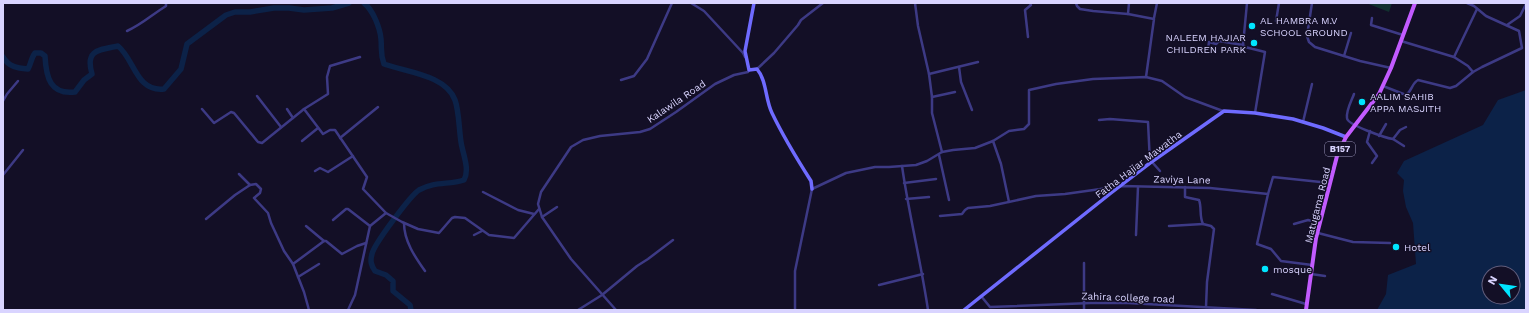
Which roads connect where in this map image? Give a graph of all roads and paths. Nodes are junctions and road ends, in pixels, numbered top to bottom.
1 (166, 3) edge
2 (672, 3) edge
3 (691, 3) edge
4 (754, 3) edge
5 (823, 3) edge
6 (915, 3) edge
7 (1030, 3) edge
8 (1076, 3) edge
9 (1129, 3) edge
10 (1157, 3) edge
11 (1247, 3) edge
12 (1279, 3) edge
13 (1312, 3) edge
14 (1415, 3) edge
15 (1467, 3) edge
16 (1526, 4) edge
17 (1477, 9) junction
18 (1128, 14) junction
19 (1154, 18) junction
20 (1372, 18) dead end
21 (1276, 21) dead end
22 (1506, 25) junction
23 (126, 32) dead end
24 (1351, 33) dead end
25 (1404, 35) junction
26 (1028, 36) dead end
27 (1402, 41) junction
28 (1243, 45) junction
29 (1526, 47) edge
30 (1208, 48) dead end
31 (1522, 48) junction
32 (1344, 56) junction
33 (1454, 56) junction
34 (360, 57) dead end
35 (746, 60) junction
36 (978, 62) dead end
37 (959, 68) junction
38 (1391, 68) junction
39 (757, 69) junction
40 (750, 70) junction
41 (1473, 72) junction
42 (929, 74) junction
43 (1146, 76) junction
44 (622, 80) dead end
45 (18, 81) dead end
46 (1312, 84) dead end
47 (1383, 86) junction
48 (955, 92) dead end
49 (1354, 94) dead end
50 (257, 96) dead end
51 (932, 98) junction
52 (3, 101) edge
53 (378, 107) dead end
54 (202, 109) dead end
55 (287, 109) dead end
56 (304, 109) junction
57 (972, 110) dead end
58 (1224, 111) junction
59 (1255, 113) junction
60 (293, 118) junction
61 (1099, 120) dead end
62 (1303, 122) junction
63 (1386, 124) dead end
64 (1355, 125) junction
65 (282, 127) junction
66 (318, 128) junction
67 (1406, 128) dead end
68 (1370, 131) junction
69 (1379, 136) junction
70 (1346, 137) junction
71 (340, 138) junction
72 (1393, 140) junction
73 (302, 141) dead end
74 (993, 141) junction
75 (1404, 146) dead end
76 (23, 150) dead end
77 (942, 152) junction
78 (939, 155) junction
79 (353, 156) junction
80 (1151, 163) junction
81 (1372, 163) dead end
82 (902, 166) junction
83 (315, 171) dead end
84 (1160, 171) dead end
85 (239, 174) dead end
86 (3, 175) edge
87 (936, 179) dead end
88 (904, 183) junction
89 (1330, 184) junction
90 (250, 185) junction
91 (1122, 186) junction
92 (1138, 187) junction
93 (1185, 187) junction
94 (812, 188) junction
95 (483, 192) dead end
96 (1268, 194) junction
97 (929, 197) dead end
98 (906, 199) junction
99 (949, 200) dead end
100 (1009, 202) junction
101 (557, 207) dead end
102 (539, 209) junction
103 (387, 213) junction
104 (534, 214) junction
105 (940, 216) dead end
106 (542, 217) junction
107 (206, 219) dead end
108 (333, 220) dead end
109 (403, 223) junction
110 (1320, 223) junction
111 (1203, 224) junction
112 (1294, 224) dead end
113 (306, 226) dead end
114 (370, 226) junction
115 (1169, 226) dead end
116 (483, 231) junction
117 (1317, 233) junction
118 (474, 235) dead end
119 (1136, 235) dead end
120 (324, 240) junction
121 (672, 240) dead end
122 (366, 243) junction
123 (1390, 243) dead end
124 (1084, 262) dead end
125 (293, 264) junction
126 (319, 264) dead end
127 (1312, 266) junction
128 (425, 271) dead end
129 (922, 274) junction
130 (1311, 274) junction
131 (1325, 276) dead end
132 (298, 277) junction
133 (880, 285) dead end
134 (1272, 294) dead end
135 (602, 295) junction
136 (981, 296) junction
137 (1084, 303) junction
138 (1307, 304) junction
139 (1206, 307) junction
140 (1021, 308) edge
141 (1222, 309) edge
142 (309, 310) edge
143 (348, 310) edge
144 (578, 310) edge
145 (616, 310) edge
146 (795, 310) edge
147 (928, 310) edge
148 (964, 310) edge
149 (1084, 310) edge
150 (1256, 310) edge
151 (1306, 310) edge

1 - 23 street
2 - 44 street
3 - 35 street
4 - 35 street
5 - 39 street
6 - 42 street
7 - 26 street
8 - 18 street
9 - 18 street
10 - 19 street
11 - 28 street
12 - 21 street
13 - 32 street
14 - 25 main road, Matugama Road / B157
15 - 17 street
16 - 22 street
17 - 22 street
17 - 33 street
18 - 19 street
19 - 43 street
20 - 25 street
22 - 31 street
24 - 32 street
25 - 27 main road, Matugama Road / B157
27 - 33 street
27 - 38 main road, Matugama Road / B157
28 - 30 street
28 - 59 street
29 - 31 street
31 - 41 street
32 - 38 street
33 - 41 street
34 - 56 street
35 - 40 street
36 - 37 street
37 - 42 street
37 - 57 street
38 - 47 main road, Matugama Road / B157
39 - 40 street
39 - 94 street
40 - 102 street, Kalawila Road
41 - 47 street
42 - 51 street
43 - 58 street
43 - 74 street
45 - 52 street
46 - 62 street
47 - 64 main road, Matugama Road / B157
48 - 51 street
49 - 64 street
50 - 65 street
51 - 77 street
53 - 71 street
54 - 65 street
55 - 60 street
56 - 60 street
56 - 66 street
58 - 59 street
58 - 80 street, Fatha Hajiar Mawatha
59 - 62 street
60 - 65 street
61 - 80 street
62 - 70 street
63 - 69 street
64 - 68 street
64 - 70 main road, Matugama Road / B157
66 - 71 street
66 - 73 street
67 - 72 street
68 - 69 street
68 - 81 street
69 - 72 street
70 - 89 main road, Matugama Road / B157
71 - 79 street
72 - 75 street
74 - 77 street
74 - 100 street
76 - 86 street
77 - 78 street
78 - 82 street
78 - 99 street
79 - 83 street
79 - 103 street
80 - 84 street
80 - 91 street, Fatha Hajiar Mawatha
82 - 88 street
82 - 94 street
85 - 90 street
87 - 88 street
88 - 98 street
89 - 96 street
89 - 110 main road, Matugama Road / B157
90 - 107 street
90 - 125 street
91 - 92 street, Zaviya Lane
91 - 100 street, Zaviya Lane
91 - 136 street, Fatha Hajiar Mawatha
92 - 93 street, Zaviya Lane
92 - 119 street
93 - 96 street, Zaviya Lane
93 - 111 street
94 - 146 street
95 - 104 street
96 - 127 street
97 - 98 street
98 - 129 street
100 - 105 street, Zaviya Lane
101 - 106 street
102 - 104 street
102 - 106 street
103 - 109 street
103 - 114 street
104 - 116 street
106 - 135 street
108 - 114 street
109 - 116 street
109 - 128 street
110 - 112 street
110 - 117 main road, Matugama Road / B157
111 - 115 street
111 - 139 street
113 - 120 street
114 - 122 street
116 - 118 street
117 - 123 street
117 - 127 main road, Matugama Road / B157
120 - 122 street
120 - 125 street
121 - 135 street
122 - 143 street
124 - 137 street
125 - 132 street
126 - 132 street
127 - 130 main road, Matugama Road / B157
129 - 133 street
129 - 147 street
130 - 131 street
130 - 138 main road, Matugama Road / B157
132 - 142 street
134 - 138 street
135 - 144 street
135 - 145 street
136 - 140 street, Zahira college road
136 - 148 street, Fatha Hajiar Mawatha
137 - 139 street, Zahira college road
137 - 140 street, Zahira college road
137 - 149 street
138 - 151 main road, Matugama Road / B157
139 - 141 street, Zahira college road
141 - 150 street, Zahira college road

